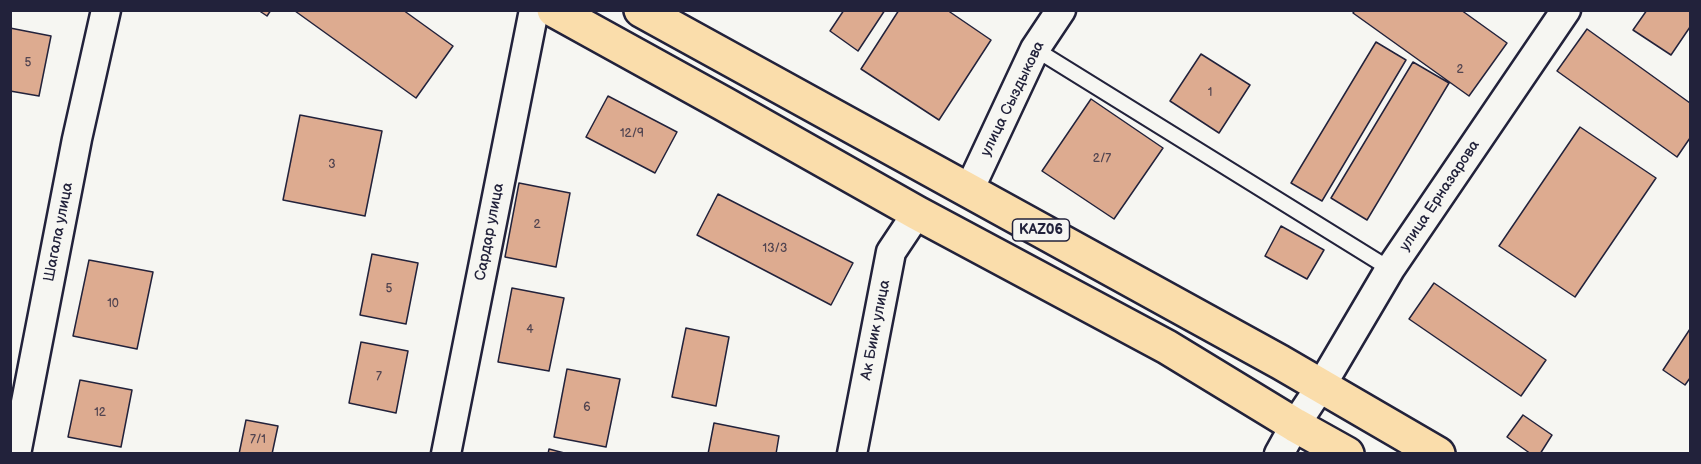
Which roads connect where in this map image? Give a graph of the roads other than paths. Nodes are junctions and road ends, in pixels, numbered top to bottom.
1 (106, 10) edge
2 (534, 10) edge
3 (554, 10) edge
4 (1061, 10) edge
5 (1566, 10) edge
6 (642, 11) edge
7 (1035, 49) junction
8 (969, 190) junction
9 (917, 213) junction
10 (1390, 269) junction
11 (1321, 386) junction
12 (1295, 425) junction
13 (16, 453) edge
14 (446, 453) edge
15 (852, 453) edge
16 (1279, 453) edge
17 (1347, 453) edge
18 (1438, 453) edge

1 - 13 street, Шагала улица
2 - 14 street, Сардар улица
3 - 9 highway, KАZ06
4 - 7 street, улица Сыздыкова
5 - 10 street, улица Ерназарова
6 - 8 highway, KАZ06
7 - 8 street, улица Сыздыкова
7 - 10 lane
8 - 11 highway, KАZ06
9 - 12 highway, KАZ06
9 - 15 street, Ак Биик улица
10 - 11 street, улица Ерназарова
11 - 12 street, улица Ерназарова
11 - 18 highway, KАZ06
12 - 16 street, улица Ерназарова
12 - 17 highway, KАZ06

